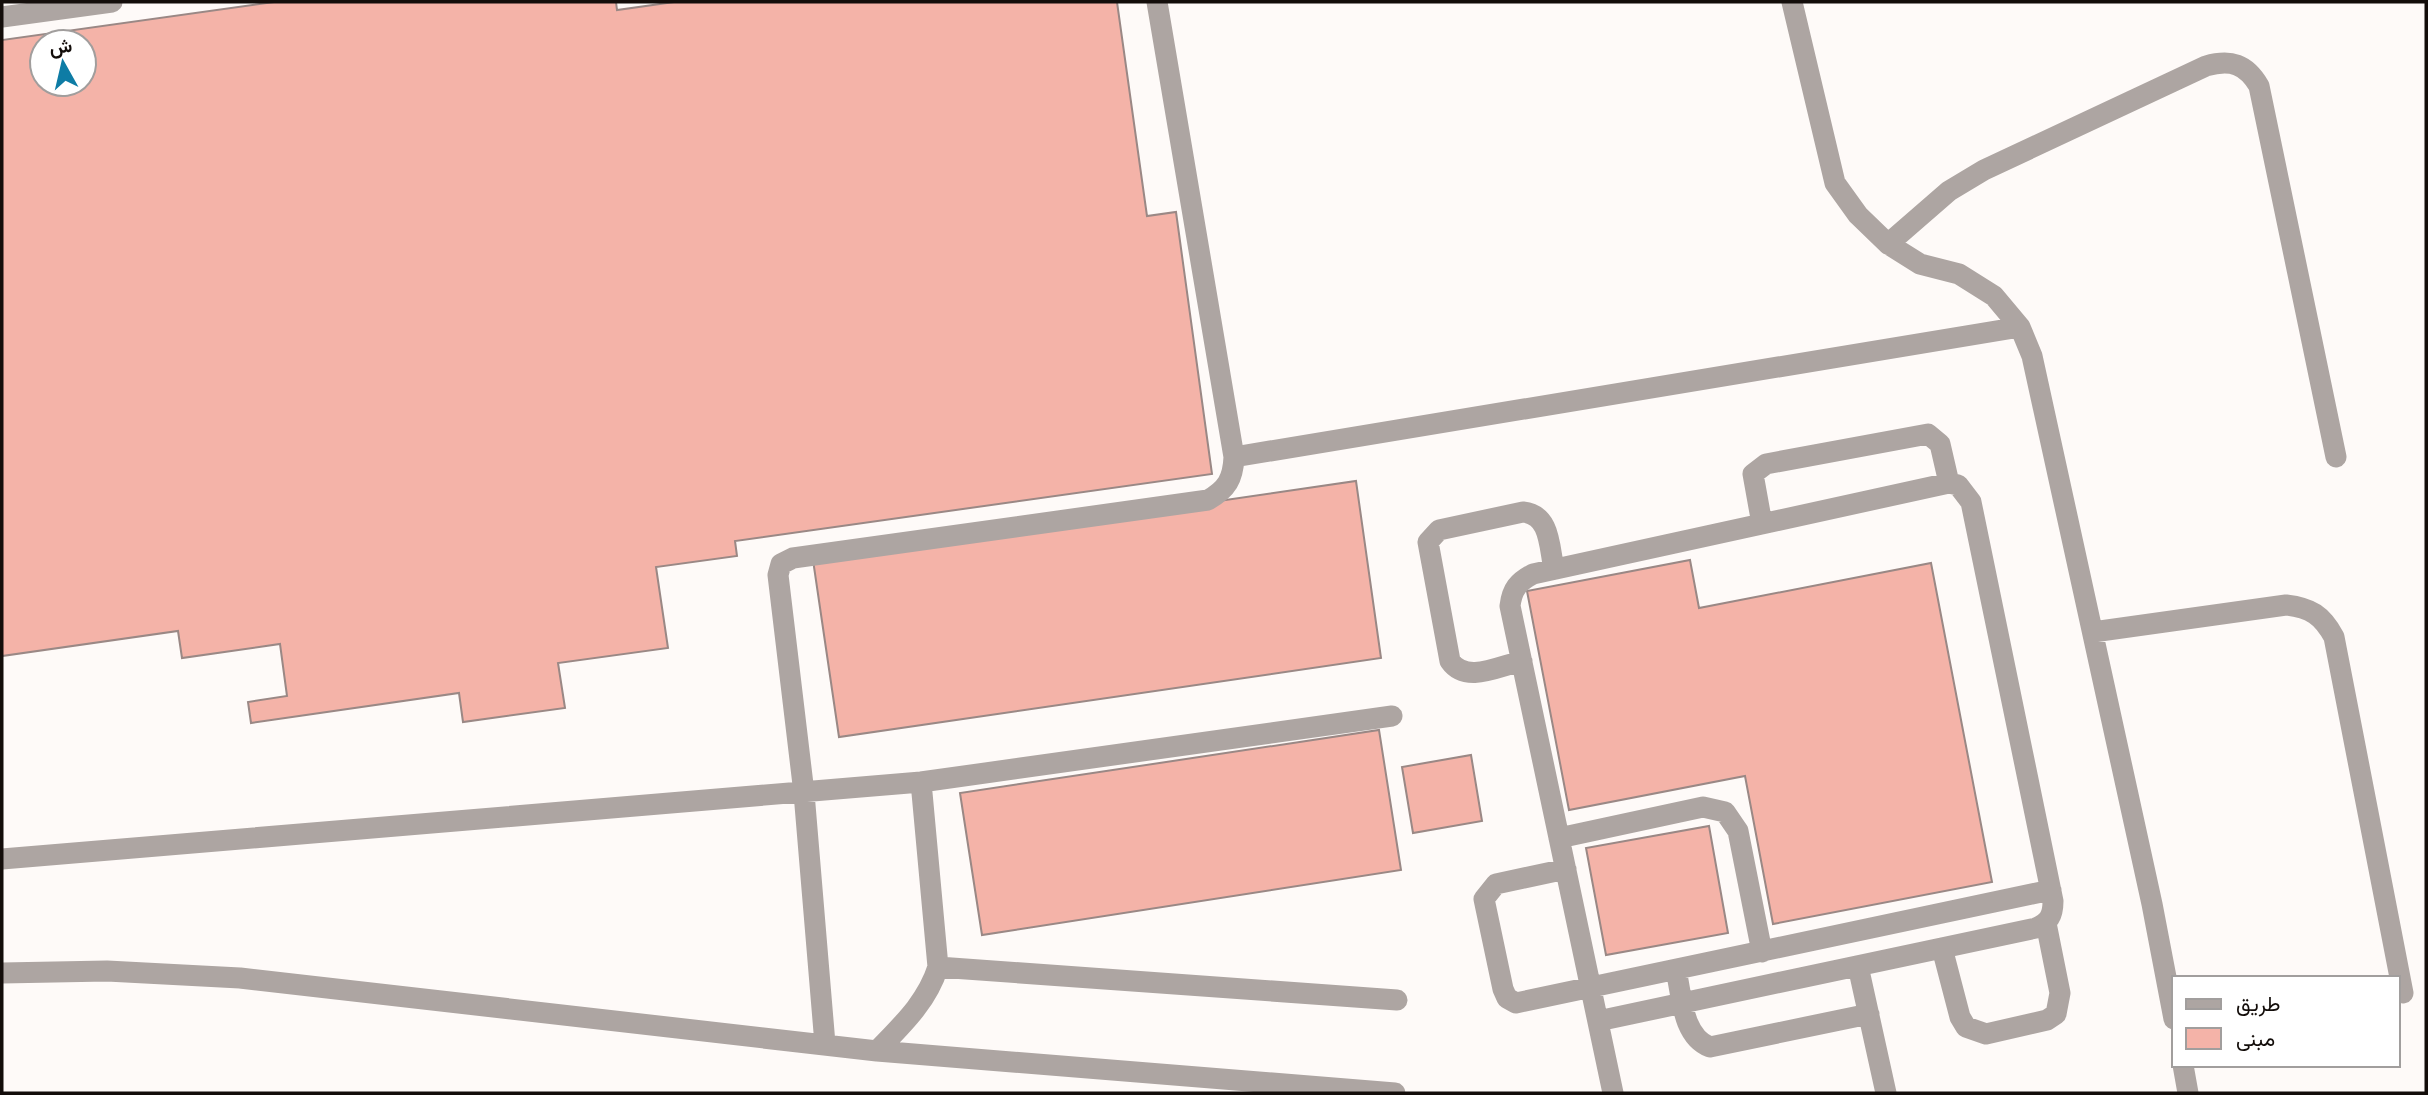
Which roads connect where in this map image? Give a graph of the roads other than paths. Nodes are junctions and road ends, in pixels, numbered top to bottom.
1 (112, 2) edge
2 (1157, 2) edge
3 (1793, 2) edge
4 (2, 17) edge
5 (1888, 244) junction
6 (2020, 327) junction
7 (1234, 457) junction
8 (2336, 457) dead end
9 (1949, 484) junction
10 (1762, 524) junction
11 (1554, 569) junction
12 (2093, 632) junction
13 (1522, 661) junction
14 (1392, 716) dead end
15 (921, 782) junction
16 (804, 793) junction
17 (1559, 838) junction
18 (2, 859) edge
19 (1566, 869) junction
20 (2051, 890) junction
21 (2046, 923) junction
22 (1942, 948) junction
23 (1762, 952) junction
24 (1858, 966) junction
25 (938, 967) junction
26 (1676, 970) junction
27 (2, 973) edge
28 (2400, 976) edge
29 (2400, 978) edge
30 (1590, 989) junction
31 (2403, 993) dead end
32 (1397, 1000) dead end
33 (1684, 1003) junction
34 (2172, 1009) edge
35 (1869, 1014) junction
36 (1598, 1021) junction
37 (825, 1044) junction
38 (877, 1051) junction
39 (2183, 1067) edge
40 (1395, 1093) edge
41 (1613, 1093) edge
42 (1886, 1093) edge
43 (2188, 1093) edge

1 - 4 lane
2 - 7 lane
3 - 5 lane
5 - 6 lane
5 - 8 lane
6 - 7 lane
6 - 12 lane
7 - 16 lane
9 - 10 lane
9 - 10 lane
9 - 20 lane
10 - 11 lane
11 - 13 lane
11 - 13 lane
12 - 28 lane
12 - 34 lane
13 - 17 lane
14 - 15 lane
15 - 16 lane
15 - 25 lane
16 - 18 lane
16 - 37 lane
17 - 19 lane
17 - 23 lane
19 - 30 lane
19 - 30 lane
20 - 21 lane
20 - 23 lane
21 - 22 lane
21 - 22 lane
22 - 24 lane
23 - 26 lane
24 - 33 lane
24 - 35 lane
25 - 32 lane
25 - 38 lane
26 - 30 lane
26 - 33 lane
27 - 37 lane
29 - 31 lane
30 - 36 lane
33 - 35 lane
33 - 36 lane
35 - 42 lane
36 - 41 lane
37 - 38 lane
38 - 40 lane
39 - 43 lane

